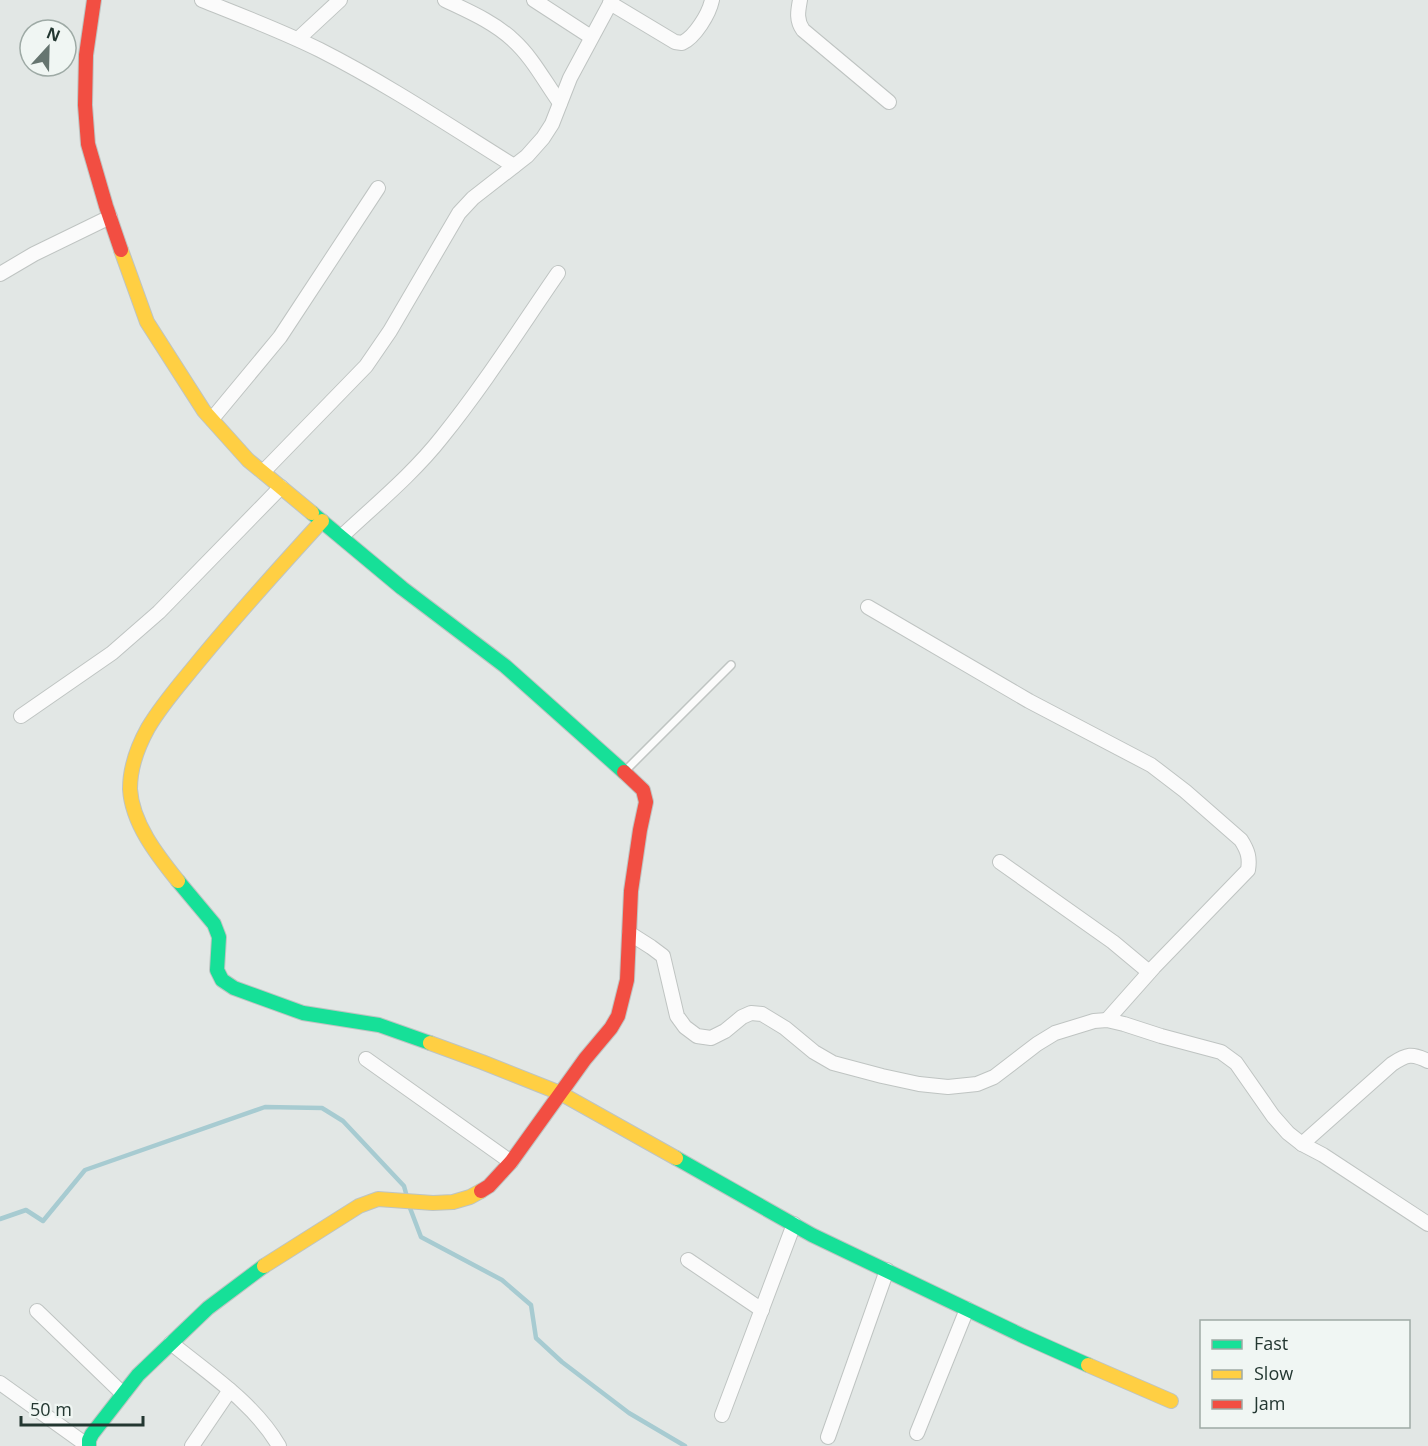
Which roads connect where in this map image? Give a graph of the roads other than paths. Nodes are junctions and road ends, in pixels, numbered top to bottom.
1 (94, 0) edge
2 (202, 0) edge
3 (339, 0) edge
4 (445, 0) edge
5 (534, 0) edge
6 (712, 0) edge
7 (800, 0) edge
8 (611, 2) edge
9 (591, 37) junction
10 (298, 39) junction
11 (889, 102) dead end
12 (560, 103) junction
13 (514, 166) junction
14 (378, 188) dead end
15 (110, 217) junction
16 (558, 273) dead end
17 (0, 274) edge
18 (212, 419) junction
19 (263, 472) junction
20 (281, 487) junction
21 (322, 521) junction
22 (341, 537) junction
23 (868, 607) dead end
24 (731, 665) dead end
25 (21, 716) dead end
26 (624, 771) junction
27 (1000, 862) dead end
28 (629, 933) junction
29 (1149, 972) junction
30 (1107, 1020) junction
31 (366, 1059) dead end
32 (1428, 1061) edge
33 (560, 1093) junction
34 (1302, 1144) junction
35 (511, 1162) junction
36 (794, 1224) junction
37 (1428, 1224) edge
38 (688, 1260) dead end
39 (887, 1270) junction
40 (967, 1309) junction
41 (762, 1310) junction
42 (37, 1311) dead end
43 (171, 1343) junction
44 (0, 1383) edge
45 (230, 1390) junction
46 (123, 1394) junction
47 (1171, 1401) dead end
48 (722, 1415) dead end
49 (917, 1433) dead end
50 (828, 1437) dead end
51 (88, 1446) edge
52 (192, 1446) edge
53 (279, 1446) edge

1 - 15 street
2 - 10 street
3 - 10 street
4 - 12 street
5 - 9 street
6 - 8 street
7 - 11 street
8 - 9 street
9 - 12 street
10 - 13 street
12 - 13 street
13 - 19 street
14 - 18 street
15 - 17 street
15 - 18 street
16 - 22 street
18 - 19 street
19 - 20 street
20 - 21 street
20 - 25 street
21 - 22 street
21 - 33 street
22 - 26 street
23 - 29 street
24 - 26 lane
26 - 28 street
27 - 29 street
28 - 30 street
28 - 33 street
29 - 30 street
30 - 34 street
31 - 35 street
32 - 34 street
33 - 35 street
33 - 36 street
34 - 37 street
35 - 43 street
36 - 39 street
36 - 41 street
38 - 41 street
39 - 40 street
39 - 50 street
40 - 47 street
40 - 49 street
41 - 48 street
42 - 46 street
43 - 45 street
43 - 46 street
44 - 51 street
45 - 52 street
45 - 53 street
46 - 51 street

